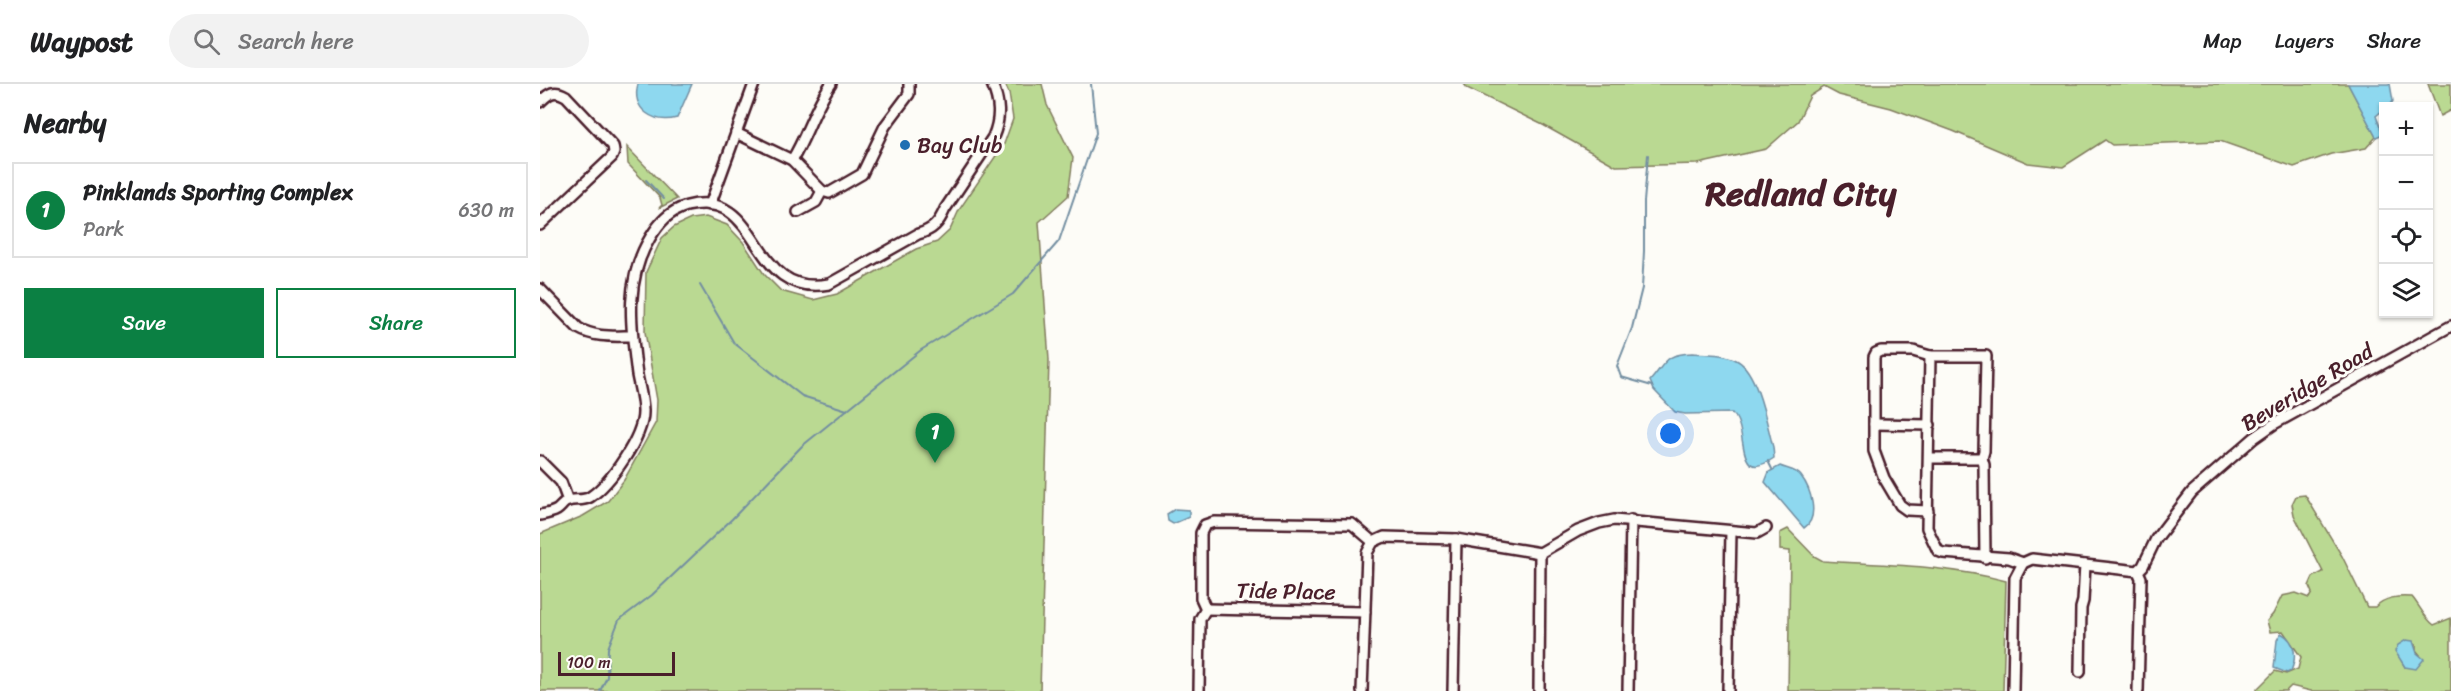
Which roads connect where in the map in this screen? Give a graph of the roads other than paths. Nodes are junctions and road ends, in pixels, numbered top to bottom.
1 (754, 84) edge
2 (831, 84) edge
3 (909, 84) edge
4 (992, 84) edge
5 (540, 102) edge
6 (736, 133) junction
7 (792, 160) junction
8 (822, 191) junction
9 (710, 205) junction
10 (798, 212) dead end
11 (540, 225) edge
12 (540, 289) edge
13 (2451, 326) edge
14 (632, 336) junction
15 (1930, 356) junction
16 (1874, 424) junction
17 (1930, 425) junction
18 (1929, 458) junction
19 (1982, 458) junction
20 (540, 461) edge
21 (568, 501) junction
22 (1928, 511) junction
23 (540, 515) edge
24 (1631, 520) junction
25 (1766, 528) dead end
26 (1731, 531) junction
27 (1456, 539) junction
28 (1373, 542) junction
29 (1540, 553) junction
30 (1985, 558) junction
31 (2023, 563) junction
32 (2085, 565) junction
33 (2138, 571) junction
34 (1206, 609) junction
35 (1365, 612) junction
36 (2080, 672) dead end
37 (1199, 691) edge
38 (1362, 691) edge
39 (1453, 691) edge
40 (1539, 691) edge
41 (1628, 691) edge
42 (1728, 691) edge
43 (2013, 691) edge
44 (2138, 691) edge

1 - 6 street
2 - 7 street
3 - 8 street
4 - 9 street
5 - 11 street
6 - 7 street
6 - 9 street
7 - 8 street
8 - 10 street
9 - 14 street
12 - 14 street
13 - 33 street, Beveridge Road
14 - 21 street
15 - 16 street
15 - 17 street
15 - 19 street
16 - 17 street
16 - 22 street
17 - 18 street
18 - 19 street
18 - 22 street
19 - 30 street
20 - 21 street
21 - 23 street
22 - 30 street
24 - 26 street
24 - 29 street
24 - 41 street
25 - 26 street
26 - 42 street
27 - 28 street
27 - 29 street
27 - 39 street
28 - 34 street
28 - 35 street
29 - 40 street
30 - 31 street
31 - 32 street
31 - 43 street
32 - 33 street
32 - 36 street
33 - 44 street
34 - 35 street, Tide Place
34 - 37 street
35 - 38 street

